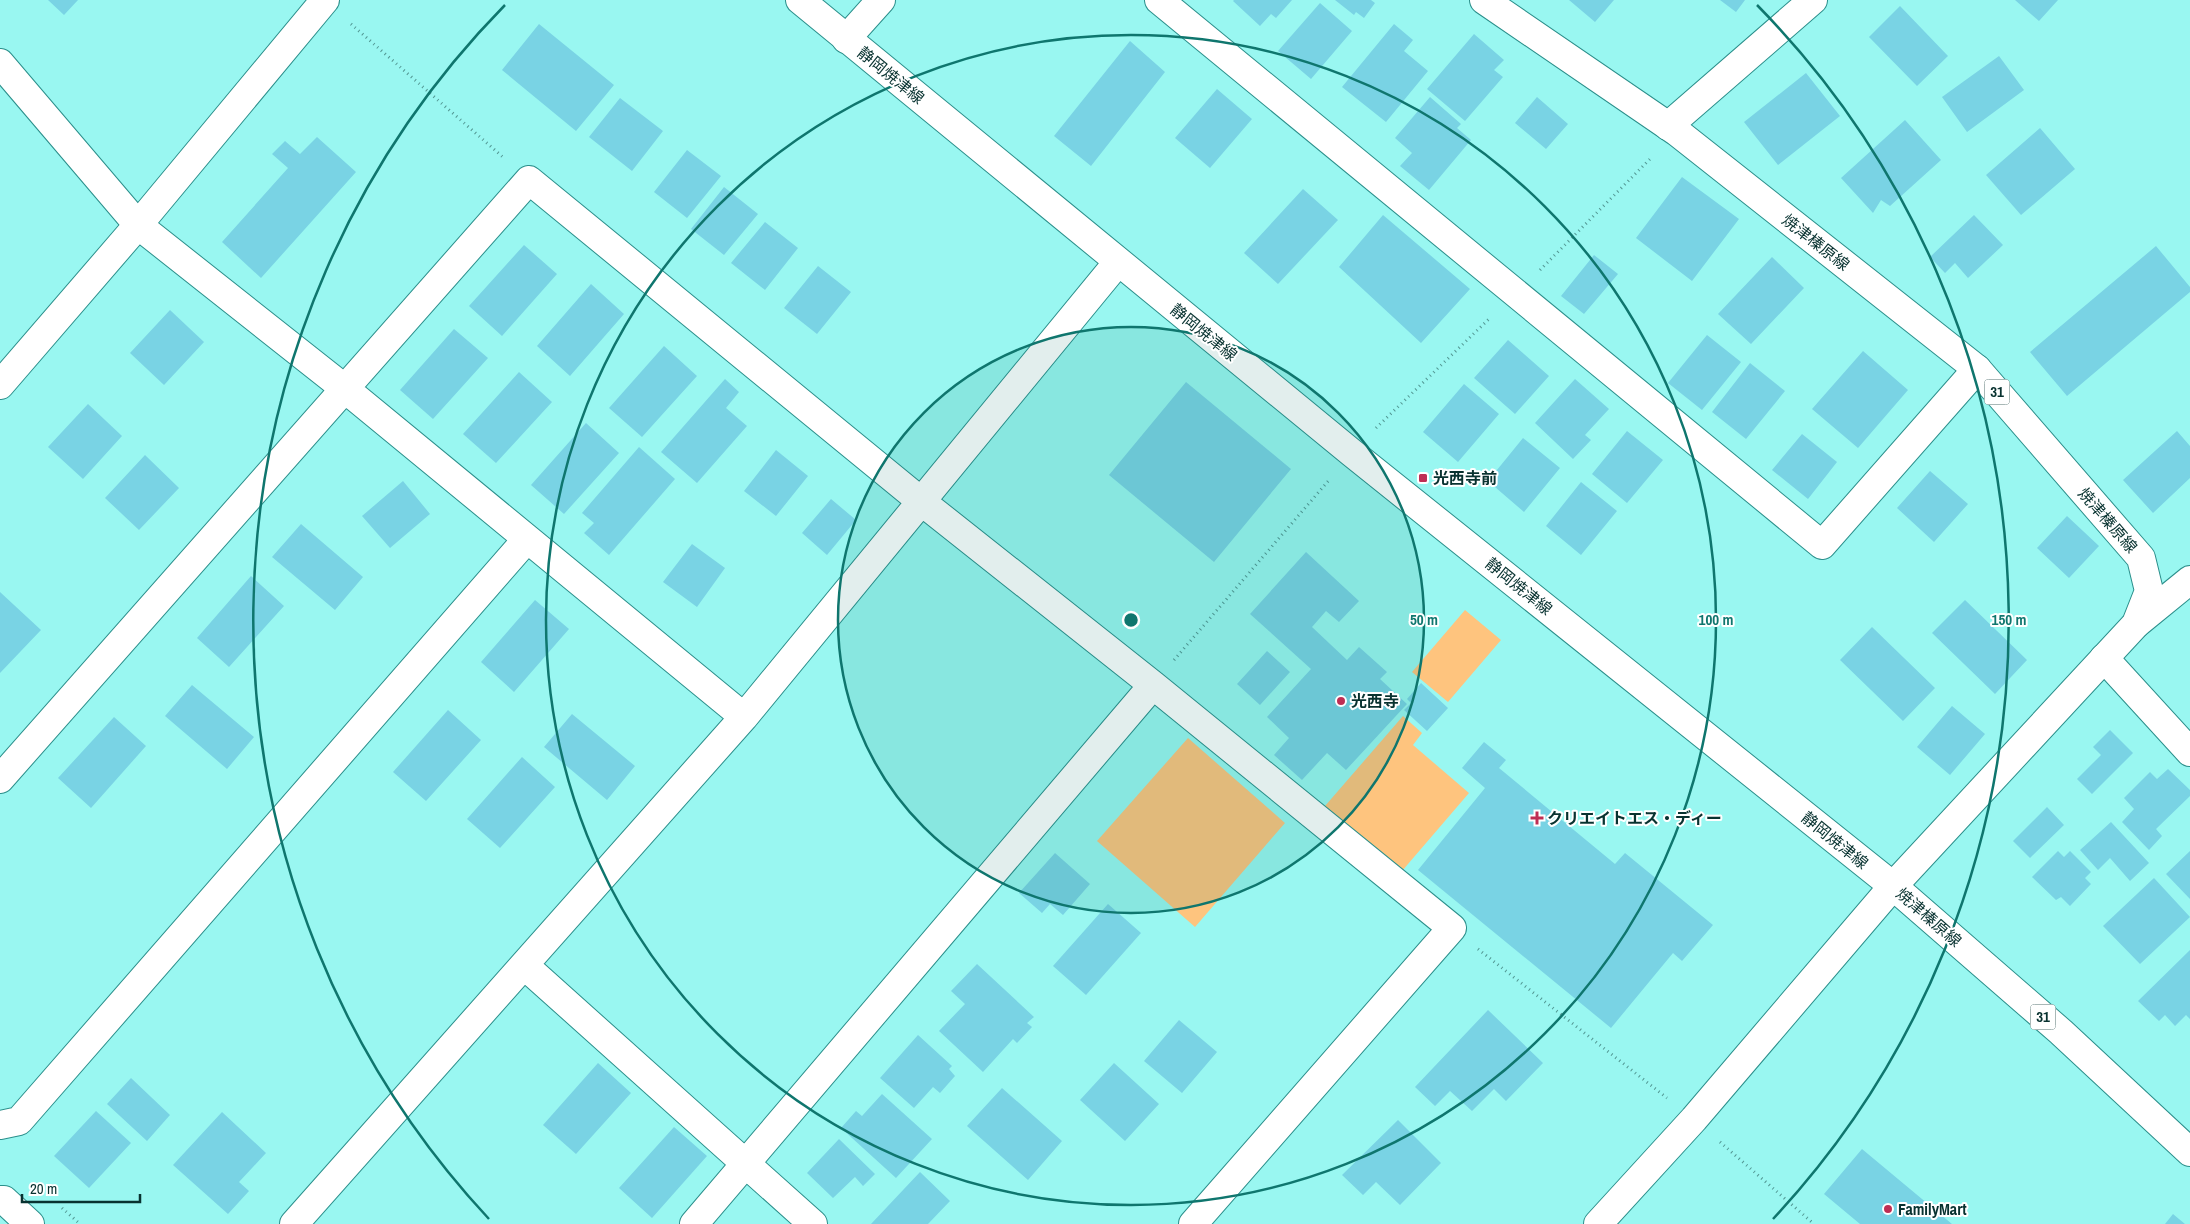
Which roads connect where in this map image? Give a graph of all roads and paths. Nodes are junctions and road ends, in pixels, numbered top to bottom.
1 (325, 0) edge
2 (800, 0) edge
3 (881, 0) edge
4 (1159, 0) edge
5 (1484, 0) edge
6 (1813, 0) edge
7 (846, 39) junction
8 (0, 63) edge
9 (1668, 126) junction
10 (529, 180) junction
11 (138, 225) junction
12 (1118, 262) junction
13 (1978, 369) junction
14 (0, 385) edge
15 (344, 388) junction
16 (1352, 452) junction
17 (922, 502) junction
18 (528, 539) junction
19 (2190, 580) edge
20 (2136, 624) junction
21 (2104, 658) junction
22 (1153, 685) junction
23 (744, 717) junction
24 (2190, 752) edge
25 (0, 779) edge
26 (1893, 886) junction
27 (1452, 928) junction
28 (524, 965) junction
29 (1694, 1119) junction
30 (0, 1125) edge
31 (2190, 1152) edge
32 (747, 1163) junction
33 (0, 1200) edge
34 (30, 1224) edge
35 (294, 1224) edge
36 (694, 1224) edge
37 (813, 1224) edge
38 (1193, 1224) edge
39 (1598, 1224) edge
40 (1814, 1224) edge

1 - 10 path
1 - 11 street
2 - 7 street, 静岡焼津線
3 - 7 street
4 - 13 street
5 - 9 street, 焼津榛原線 / 31
6 - 9 street
7 - 12 street, 静岡焼津線
8 - 11 street
9 - 13 street, 焼津榛原線 / 31
10 - 15 street
10 - 17 street
11 - 14 street
11 - 15 street
12 - 16 street, 静岡焼津線
12 - 17 street
13 - 20 street, 焼津榛原線 / 31
15 - 18 street
15 - 25 street
16 - 22 path
16 - 26 street, 静岡焼津線
17 - 22 street
17 - 23 street
18 - 23 street
18 - 30 street
19 - 20 street
20 - 21 street, 焼津榛原線 / 31
21 - 24 street
21 - 26 street, 焼津榛原線 / 31
22 - 27 street
22 - 32 street
23 - 28 street
26 - 29 street
26 - 31 street, 焼津榛原線 / 31
27 - 29 path
27 - 38 street
28 - 32 street
28 - 35 street
29 - 39 street
29 - 40 path
32 - 36 street
32 - 37 street
33 - 34 street

